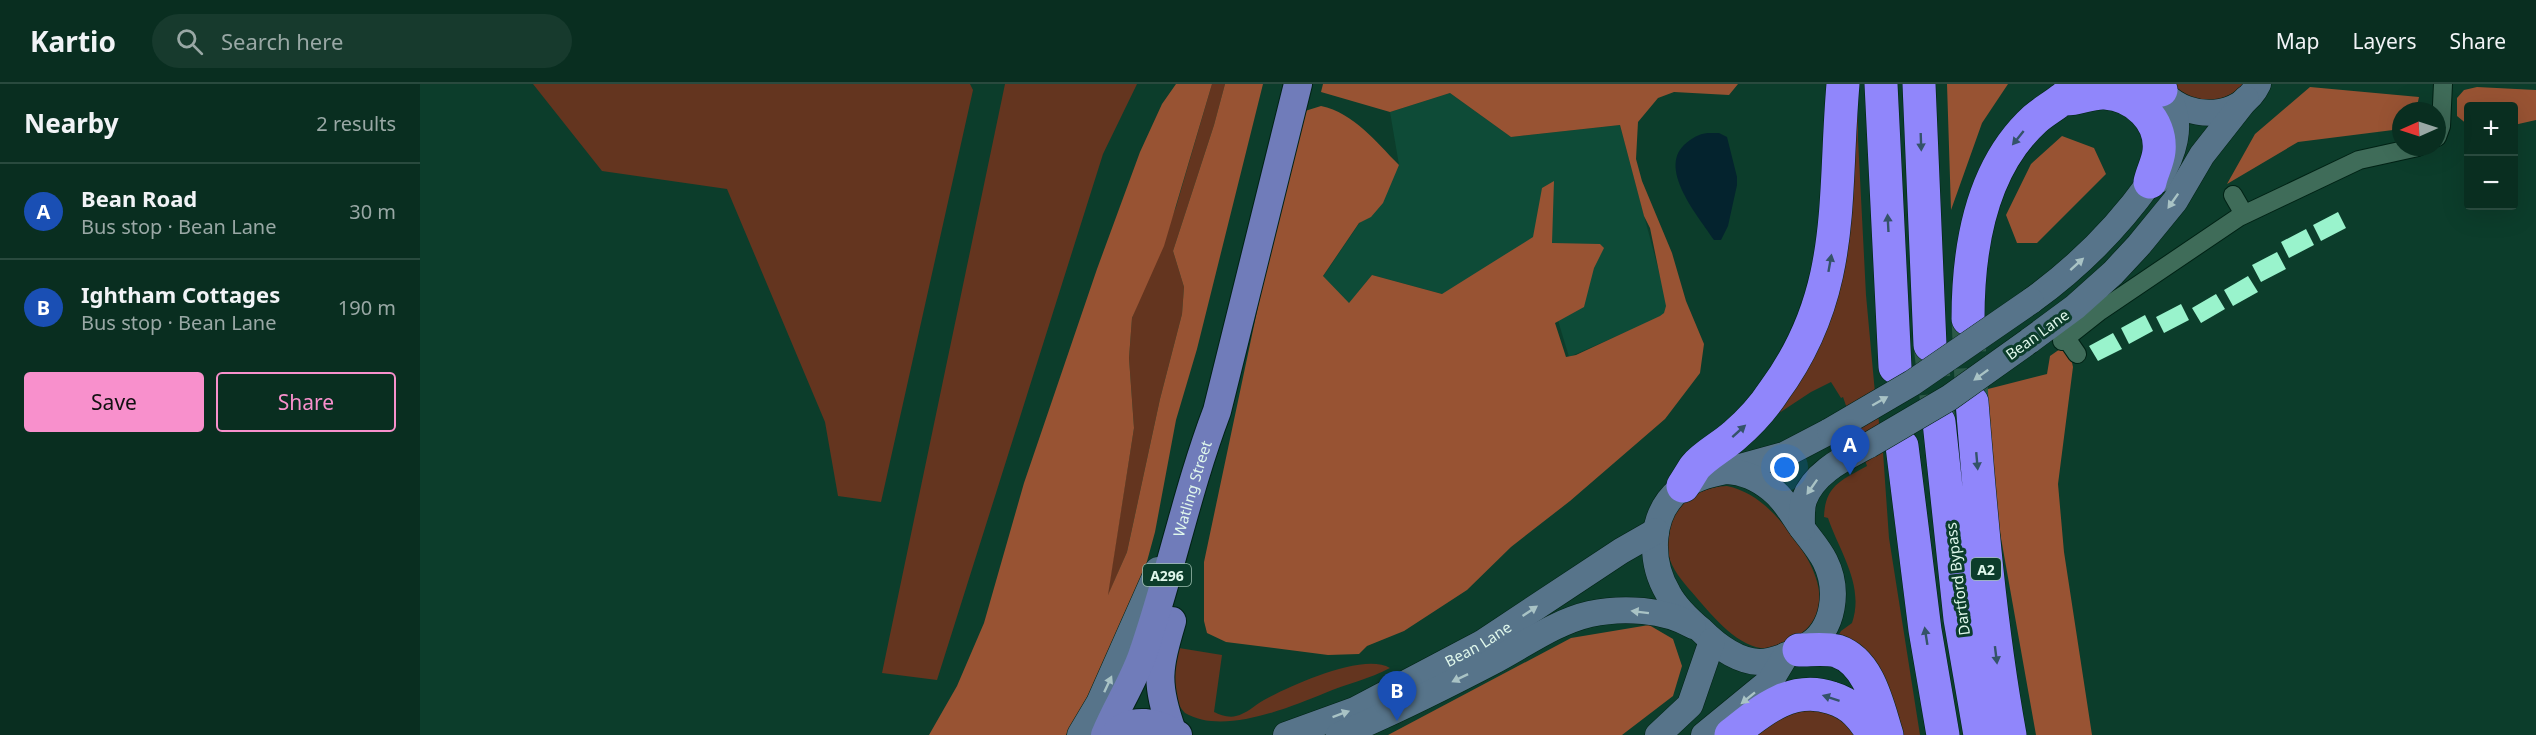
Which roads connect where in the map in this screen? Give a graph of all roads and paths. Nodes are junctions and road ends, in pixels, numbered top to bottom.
1 (1298, 84) edge
2 (1843, 84) edge
3 (1881, 84) edge
4 (1919, 84) edge
5 (2443, 84) edge
6 (2160, 89) edge
7 (2256, 89) edge
8 (2075, 92) edge
9 (2442, 102) edge
10 (2392, 153) edge
11 (2150, 182) junction
12 (2233, 195) dead end
13 (2244, 214) junction
14 (1968, 319) tunnel mouth
15 (1930, 345) tunnel mouth
16 (2077, 354) dead end
17 (1895, 367) dead end
18 (1972, 402) tunnel mouth
19 (1217, 411) junction
20 (1939, 423) tunnel mouth
21 (1902, 446) dead end
22 (1726, 471) junction
23 (1683, 486) junction
24 (1802, 528) junction
25 (1656, 531) junction
26 (1712, 641) junction
27 (1793, 652) junction
28 (1175, 733) edge
29 (1080, 735) edge
30 (1105, 735) edge
31 (1114, 735) edge
32 (1286, 735) edge
33 (1339, 735) edge
34 (1658, 735) edge
35 (1704, 735) edge
36 (1731, 735) edge
37 (1873, 735) edge
38 (1887, 735) edge
39 (1943, 735) edge
40 (1980, 735) edge
41 (2010, 735) edge

1 - 19 main road, Watling Street / A296
23 -> 2 highway
17 -> 3 highway
4 -> 15 highway
5 - 9 street
6 - 7 main road
6 - 11 main road, Bean Lane
7 -> 24 main road, Bean Lane, bridge
8 - 11 highway
8 -> 14 highway
10 - 13 street, Bean Lane
22 -> 11 main road, Bean Lane, bridge
12 - 13 street
13 - 16 street, Bean Lane
18 -> 41 highway, A2
19 - 28 main road, Watling Street / A296
29 -> 19 main road
19 - 30 main road, Watling Street / A296
20 - 40 highway, Dartford Bypass / A2
39 -> 21 highway
22 - 23 main road
22 - 24 main road
23 - 25 main road
24 - 27 main road
25 - 26 main road
32 -> 25 main road, Bean Lane
26 - 27 main road
26 -> 33 main road, Bean Lane
26 - 34 main road
27 -> 35 main road
27 - 38 highway
28 - 31 main road
37 -> 36 highway

